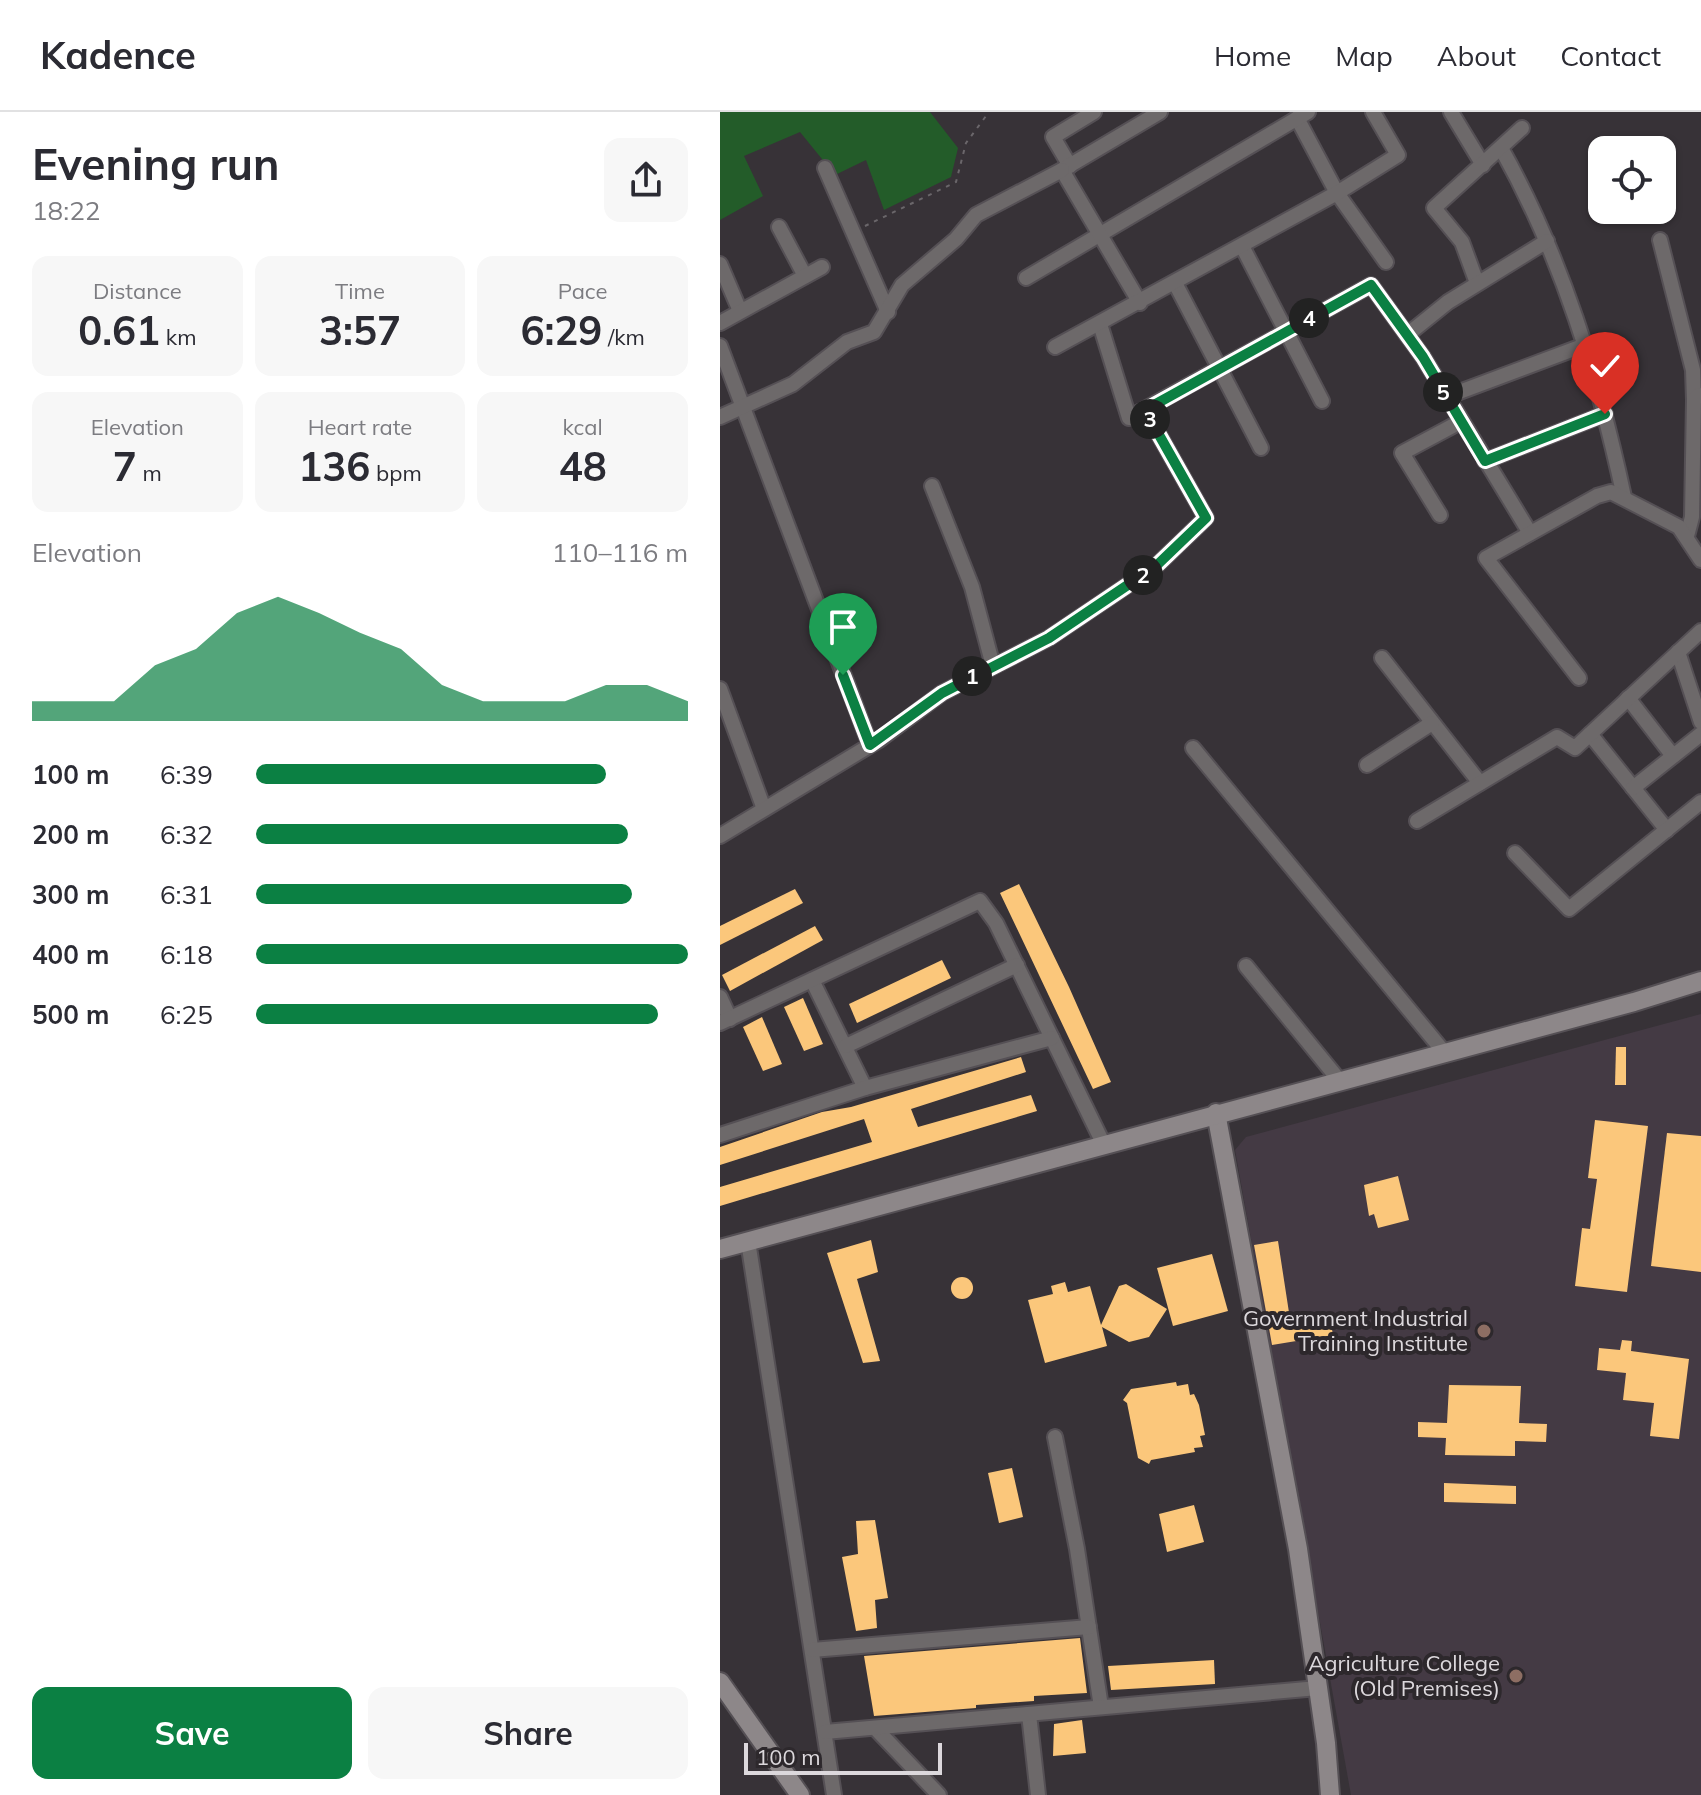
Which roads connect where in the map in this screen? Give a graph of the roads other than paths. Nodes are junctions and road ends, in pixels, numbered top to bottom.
1 (1160, 112) edge
2 (1373, 112) edge
3 (1451, 112) edge
4 (1088, 113) edge
5 (1303, 115) edge
6 (1522, 128) dead end
7 (1501, 148) junction
8 (1483, 165) junction
9 (825, 168) dead end
10 (1066, 168) junction
11 (1337, 193) junction
12 (779, 227) dead end
13 (1099, 234) junction
14 (1660, 240) dead end
15 (1547, 241) junction
16 (1242, 246) junction
17 (1386, 262) dead end
18 (720, 264) edge
19 (822, 267) dead end
20 (805, 276) junction
21 (1026, 278) dead end
22 (1175, 283) junction
23 (1477, 283) junction
24 (1140, 303) junction
25 (740, 311) junction
26 (888, 312) junction
27 (720, 323) edge
28 (1100, 324) junction
29 (1285, 331) junction
30 (1407, 335) junction
31 (1585, 345) junction
32 (720, 346) edge
33 (1055, 347) dead end
34 (1218, 367) junction
35 (1446, 397) junction
36 (1698, 397) edge
37 (1322, 401) dead end
38 (742, 407) junction
39 (1145, 410) junction
40 (1605, 414) junction
41 (720, 417) edge
42 (1460, 422) junction
43 (1261, 448) dead end
44 (1485, 461) junction
45 (932, 486) dead end
46 (1624, 497) junction
47 (1696, 499) edge
48 (1440, 515) dead end
49 (1530, 533) junction
50 (1687, 536) junction
51 (1701, 560) edge
52 (1701, 631) edge
53 (1678, 652) junction
54 (1382, 658) dead end
55 (993, 666) junction
56 (1579, 678) dead end
57 (720, 689) edge
58 (1628, 698) junction
59 (1701, 722) edge
60 (1432, 723) junction
61 (1590, 734) junction
62 (1701, 734) edge
63 (870, 745) junction
64 (1193, 748) dead end
65 (1673, 756) junction
66 (1367, 765) dead end
67 (1480, 783) junction
68 (1633, 788) junction
69 (1701, 802) edge
70 (764, 809) junction
71 (1417, 821) dead end
72 (1667, 830) junction
73 (720, 836) edge
74 (1515, 853) dead end
75 (1017, 965) junction
76 (1246, 966) dead end
77 (812, 980) junction
78 (1701, 981) edge
79 (720, 997) edge
80 (725, 1021) edge
81 (1052, 1038) junction
82 (846, 1046) junction
83 (1444, 1052) junction
84 (1339, 1080) junction
85 (865, 1088) junction
86 (1216, 1113) junction
87 (720, 1135) edge
88 (1103, 1143) junction
89 (748, 1241) junction
90 (720, 1249) edge
91 (1055, 1437) dead end
92 (1089, 1627) junction
93 (812, 1650) junction
94 (720, 1682) edge
95 (1318, 1688) junction
96 (1101, 1707) junction
97 (1029, 1714) junction
98 (875, 1728) junction
99 (825, 1732) junction
100 (800, 1795) edge
101 (834, 1795) edge
102 (939, 1795) edge
103 (1038, 1795) edge
104 (1330, 1795) edge

1 - 10 street
2 - 11 street
3 - 8 street
4 - 10 street
5 - 11 street
5 - 13 street
6 - 7 street
7 - 8 street
7 - 15 street
8 - 23 street
9 - 26 street
10 - 13 street
10 - 26 street
11 - 16 street
11 - 17 street
12 - 20 street
13 - 21 street
13 - 24 street
14 - 36 street
15 - 23 street
15 - 31 street
16 - 22 street
16 - 29 street
18 - 25 street
19 - 20 street
20 - 25 street
22 - 24 street
22 - 34 street
23 - 30 street
24 - 28 street
25 - 27 street
26 - 38 street
28 - 33 street
28 - 39 street
29 - 30 street
29 - 34 street
29 - 37 street
30 - 35 street
31 - 35 street
31 - 40 street
32 - 38 street
34 - 39 street
34 - 43 street
35 - 42 street
36 - 47 street
38 - 41 street
38 - 63 street
39 - 55 street
40 - 44 street
40 - 46 street
42 - 44 street
42 - 48 street
44 - 49 street
45 - 55 street
46 - 49 street
46 - 50 street
47 - 50 street
49 - 56 street
50 - 51 street
52 - 53 street
53 - 58 street
53 - 59 street
54 - 60 street
55 - 63 street
57 - 70 street
58 - 61 street
58 - 65 street
60 - 66 street
60 - 67 street
61 - 67 street
61 - 68 street
62 - 65 street
63 - 70 street
64 - 83 street
65 - 68 street
67 - 71 street
68 - 72 street
69 - 72 street
70 - 73 street
72 - 74 street
75 - 77 street
75 - 81 street
75 - 82 street
76 - 84 street
77 - 80 street
77 - 82 street
78 - 83 main road
79 - 80 street
81 - 85 street
81 - 88 street
82 - 85 street
83 - 84 main road
84 - 86 main road
85 - 87 street
86 - 88 main road
86 - 95 main road
88 - 89 main road
89 - 90 main road
89 - 93 street
91 - 92 street
92 - 93 street
92 - 96 street
93 - 99 street
94 - 100 main road
95 - 96 street
95 - 104 main road
96 - 97 street
97 - 98 street
97 - 103 street
98 - 99 street
98 - 102 street
99 - 101 street

